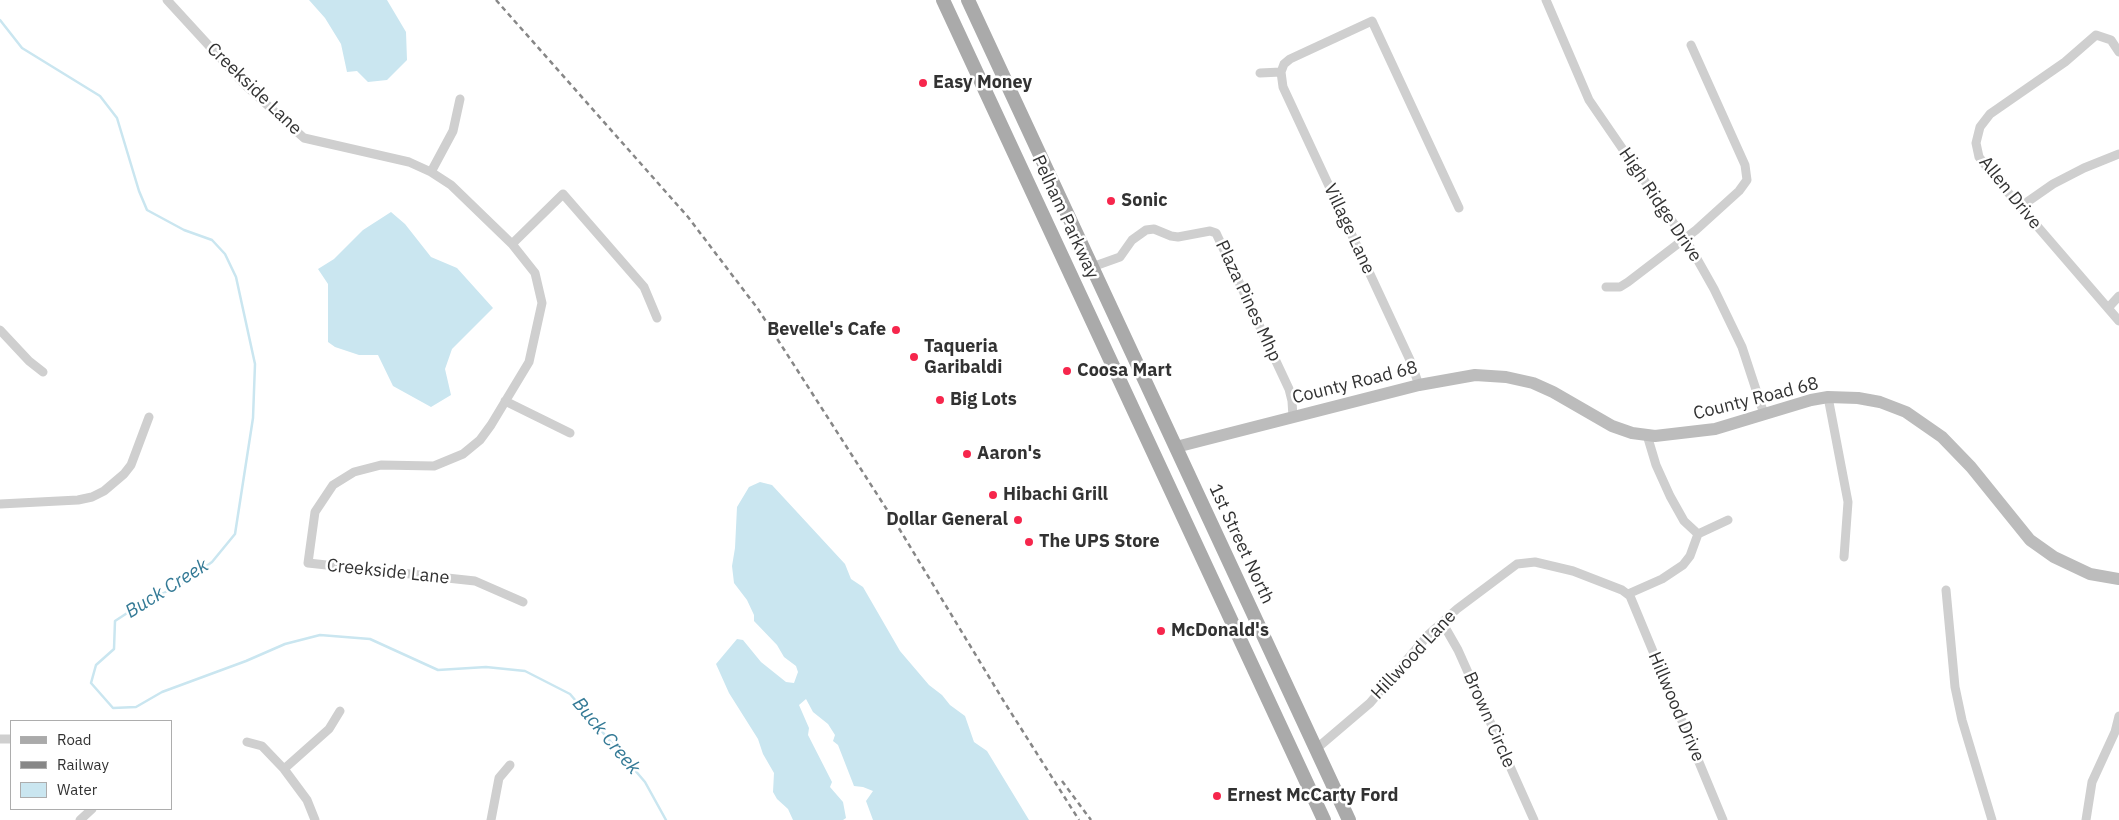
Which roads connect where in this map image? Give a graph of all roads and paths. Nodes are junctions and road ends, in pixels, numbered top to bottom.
1 (167, 0) edge
2 (943, 0) edge
3 (968, 0) edge
4 (1546, 0) edge
5 (1692, 44) dead end
6 (2119, 52) edge
7 (1281, 72) junction
8 (1260, 73) dead end
9 (460, 99) dead end
10 (1021, 113) junction
11 (1000, 121) junction
12 (2119, 154) edge
13 (432, 172) junction
14 (2020, 207) junction
15 (1460, 208) dead end
16 (1076, 235) junction
17 (1684, 238) junction
18 (512, 244) junction
19 (1058, 246) junction
20 (1092, 267) junction
21 (1606, 287) dead end
22 (2119, 296) edge
23 (2108, 308) junction
24 (657, 318) dead end
25 (2119, 321) edge
26 (0, 330) edge
27 (43, 372) dead end
28 (1419, 385) junction
29 (1828, 397) junction
30 (505, 401) junction
31 (1764, 414) junction
32 (149, 417) dead end
33 (1293, 417) junction
34 (570, 432) dead end
35 (1647, 435) junction
36 (1176, 447) junction
37 (1153, 450) junction
38 (0, 504) edge
39 (1728, 520) dead end
40 (1698, 534) junction
41 (1221, 546) junction
42 (1201, 554) junction
43 (1844, 557) dead end
44 (2119, 579) edge
45 (1946, 590) dead end
46 (1628, 594) junction
47 (523, 602) dead end
48 (1442, 622) junction
49 (1266, 642) junction
50 (1246, 652) junction
51 (340, 711) dead end
52 (2119, 716) edge
53 (247, 742) dead end
54 (1316, 749) junction
55 (1298, 762) junction
56 (510, 765) dead end
57 (284, 769) junction
58 (91, 810) edge
59 (80, 820) edge
60 (315, 820) edge
61 (491, 820) edge
62 (1324, 820) edge
63 (1349, 820) edge
64 (1534, 820) edge
65 (1723, 820) edge
66 (1992, 820) edge
67 (2086, 820) edge

1 - 13 street, Creekside Lane
2 - 11 main road, Pelham Parkway
3 - 10 main road, Pelham Parkway
4 - 17 street, High Ridge Drive
5 - 17 street
6 - 14 street, Allen Drive
7 - 8 street
7 - 15 street
7 - 28 street, Village Lane
9 - 13 street
10 - 11 main road
10 - 16 main road, Pelham Parkway
11 - 19 main road, Pelham Parkway
12 - 14 street
13 - 18 street, Creekside Lane
14 - 23 street, Allen Drive
16 - 19 main road
16 - 20 main road, Pelham Parkway
17 - 21 street
17 - 31 street, High Ridge Drive
18 - 24 street
18 - 30 street, Creekside Lane
19 - 37 main road, Pelham Parkway
20 - 33 street, Plaza Pines Mhp
20 - 36 main road, Pelham Parkway
22 - 23 street
23 - 25 street, Allen Drive
26 - 27 street
28 - 33 street, County Road 68
28 - 35 street, County Road 68
29 - 31 street, County Road 68
29 - 43 street
29 - 44 street, County Road 68
30 - 34 street
30 - 47 street, Creekside Lane
31 - 35 street, County Road 68
32 - 38 street
33 - 36 street, County Road 68
35 - 40 street
36 - 37 main road
36 - 41 main road, 1st Street North
37 - 42 main road
39 - 40 street
40 - 46 street
41 - 42 main road
41 - 49 main road, 1st Street North
42 - 50 main road
45 - 66 street
46 - 48 street, Hillwood Lane
46 - 65 street, Hillwood Drive
48 - 54 street, Hillwood Lane
48 - 64 street, Brown Circle
49 - 50 main road
49 - 54 main road, 1st Street North
50 - 55 main road
51 - 57 street
52 - 67 street
53 - 57 street
54 - 55 main road
54 - 63 main road, 1st Street North
55 - 62 main road
56 - 61 street
57 - 60 street
58 - 59 street

